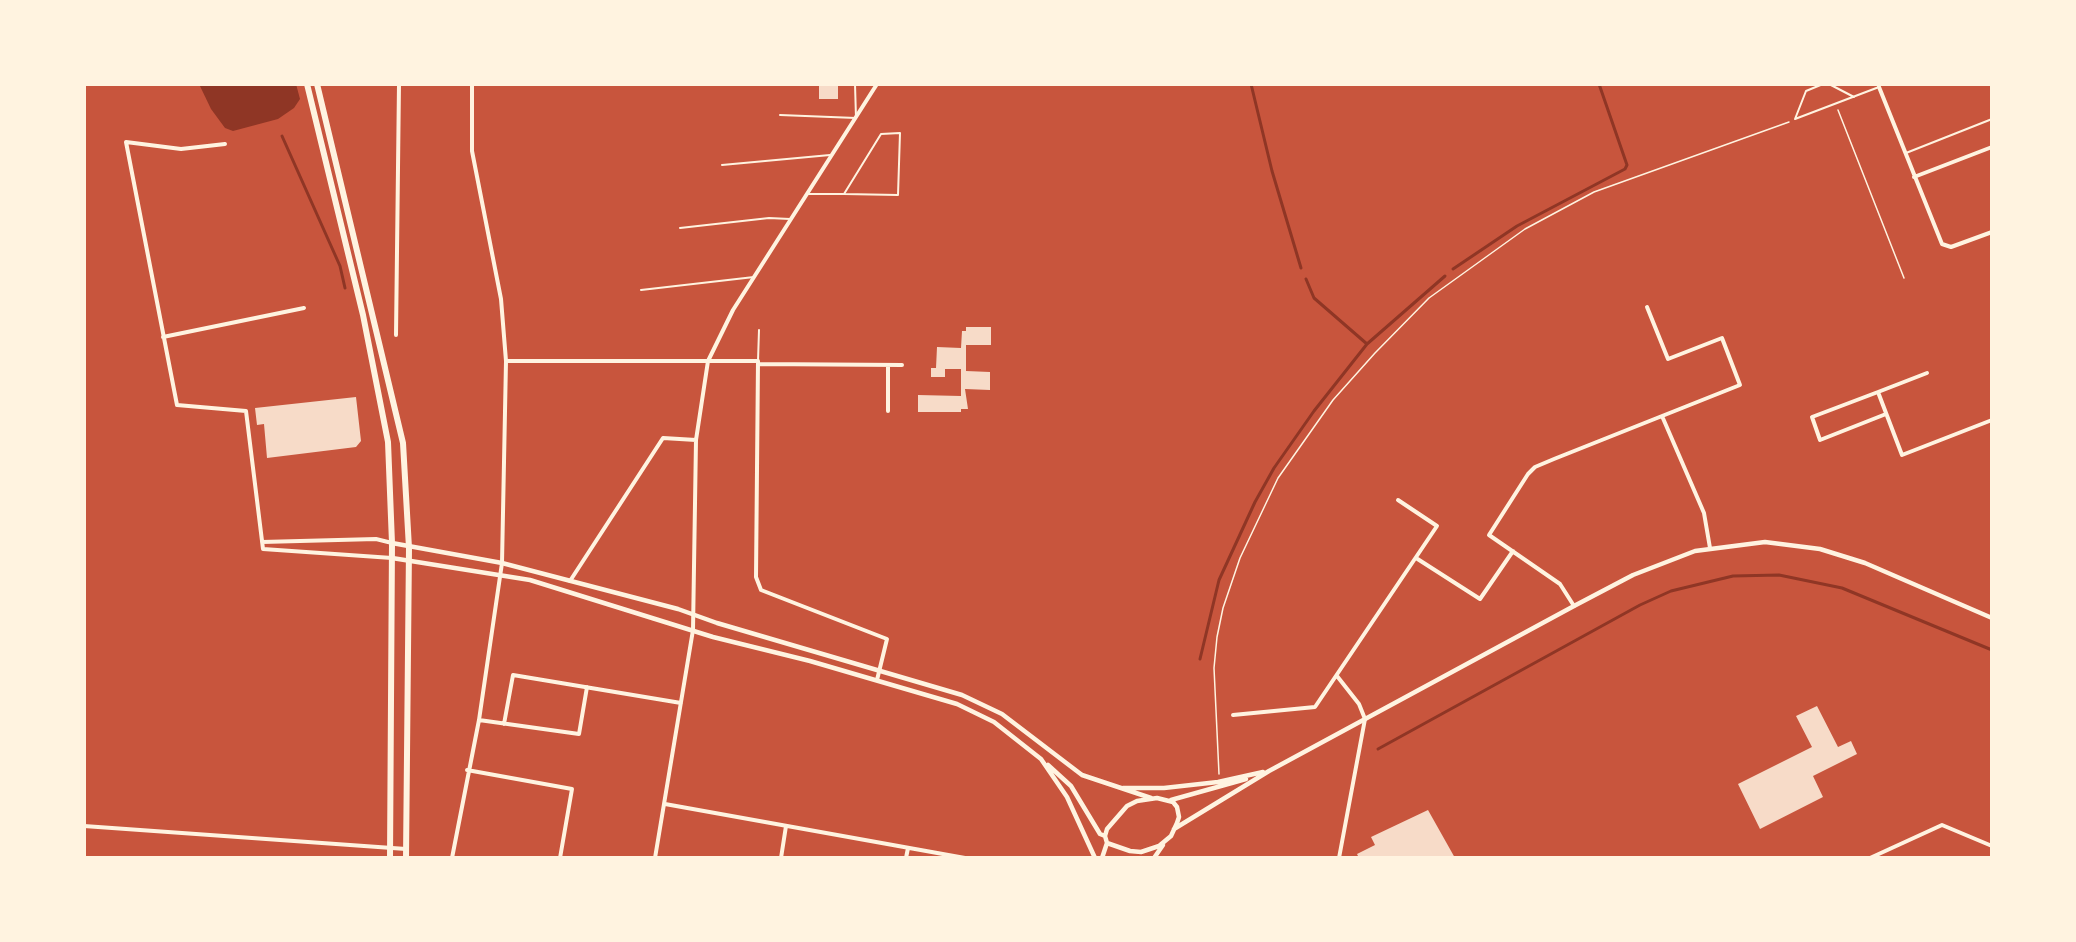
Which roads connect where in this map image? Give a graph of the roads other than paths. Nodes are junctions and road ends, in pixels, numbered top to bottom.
1 (307, 84) edge
2 (317, 84) edge
3 (399, 84) edge
4 (472, 84) edge
5 (855, 84) edge
6 (877, 84) edge
7 (1822, 84) edge
8 (1829, 84) edge
9 (1879, 87) joint
10 (1854, 97) junction
11 (780, 115) dead end
12 (856, 118) junction
13 (1992, 119) edge
14 (225, 144) dead end
15 (1992, 147) edge
16 (1905, 154) junction
17 (833, 155) junction
18 (722, 165) dead end
19 (1914, 177) junction
20 (808, 194) junction
21 (844, 194) junction
22 (790, 219) junction
23 (680, 228) dead end
24 (1992, 232) edge
25 (754, 277) junction
26 (641, 290) dead end
27 (1647, 307) dead end
28 (304, 308) dead end
29 (759, 330) dead end
30 (396, 334) dead end
31 (164, 337) junction
32 (506, 361) junction
33 (708, 362) junction
34 (758, 363) junction
35 (888, 365) junction
36 (902, 365) dead end
37 (1927, 373) dead end
38 (1878, 392) junction
39 (888, 411) dead end
40 (1886, 414) junction
41 (1662, 416) junction
42 (1992, 420) edge
43 (696, 440) junction
44 (1398, 500) dead end
45 (262, 542) junction
46 (392, 543) junction
47 (409, 548) junction
48 (1710, 548) junction
49 (1513, 551) junction
50 (392, 558) junction
51 (1416, 558) junction
52 (409, 562) junction
53 (502, 563) junction
54 (502, 574) junction
55 (570, 581) junction
56 (1574, 606) junction
57 (695, 615) junction
58 (1992, 618) edge
59 (693, 630) junction
60 (880, 668) junction
61 (1337, 676) junction
62 (877, 680) junction
63 (587, 687) junction
64 (681, 703) junction
65 (1233, 715) dead end
66 (1365, 719) junction
67 (478, 720) junction
68 (504, 724) junction
69 (1041, 759) junction
70 (467, 770) junction
71 (1269, 771) junction
72 (1115, 788) junction
73 (1151, 798) junction
74 (1168, 800) junction
75 (665, 804) junction
76 (84, 826) edge
77 (786, 826) junction
78 (1174, 829) junction
79 (1105, 837) junction
80 (1166, 841) junction
81 (1107, 843) junction
82 (1992, 846) edge
83 (390, 848) junction
84 (908, 848) junction
85 (406, 849) junction
86 (390, 858) edge
87 (406, 858) edge
88 (452, 858) edge
89 (560, 858) edge
90 (655, 858) edge
91 (781, 858) edge
92 (906, 858) edge
93 (965, 858) edge
94 (1095, 858) edge
95 (1102, 858) edge
96 (1154, 858) edge
97 (1339, 858) edge
98 (1870, 858) edge

1 - 46 main road
2 - 47 main road
3 - 30 street
4 - 32 street
5 - 12 lane
6 - 12 street
7 - 10 lane
8 - 10 lane
9 - 10 lane
9 - 16 street
11 - 12 lane
12 - 17 street
13 - 16 lane
14 - 31 street
15 - 19 street
16 - 19 street
17 - 18 lane
17 - 20 street
19 - 24 street
20 - 21 lane
20 - 22 street
21 - 21 lane
22 - 23 lane
22 - 25 street
25 - 26 lane
25 - 33 street
27 - 41 street
28 - 31 street
29 - 34 lane
31 - 45 street
32 - 33 street
32 - 53 street
33 - 34 street
33 - 43 street
34 - 35 street
34 - 60 street
35 - 36 street
35 - 39 street
37 - 38 street
38 - 40 street
38 - 40 street
40 - 42 street
41 - 48 street
41 - 49 street
43 - 55 street
43 - 57 street
44 - 51 street
45 - 46 street
45 - 50 street
46 - 47 street
46 - 50 main road
47 - 52 main road
47 - 53 street
48 - 56 street
48 - 58 street
49 - 51 street
49 - 56 street
50 - 52 street
50 - 83 main road
51 - 61 street
52 - 54 street
52 - 85 main road
53 - 54 street
53 - 55 street
54 - 59 street
54 - 67 street
55 - 57 street
56 - 66 street
57 - 59 street
57 - 60 street
59 - 62 street
59 - 64 street
60 - 62 street
60 - 72 street
61 - 65 street
61 - 66 street
62 - 69 street
63 - 64 street
63 - 68 street
63 - 68 street
64 - 75 street
66 - 71 street
66 - 97 street
67 - 68 street
67 - 70 street
69 - 79 street
69 - 94 street
70 - 88 street
70 - 89 street
71 - 72 street
71 - 74 street
71 - 78 street
72 - 73 street
73 - 74 street
73 - 79 street
74 - 78 street
75 - 77 street
75 - 90 street
76 - 83 street
77 - 84 street
77 - 91 street
78 - 80 street
79 - 81 street
80 - 81 street
80 - 96 street
81 - 95 street
82 - 98 street
83 - 85 street
83 - 86 main road
84 - 92 street
84 - 93 street
85 - 87 main road

